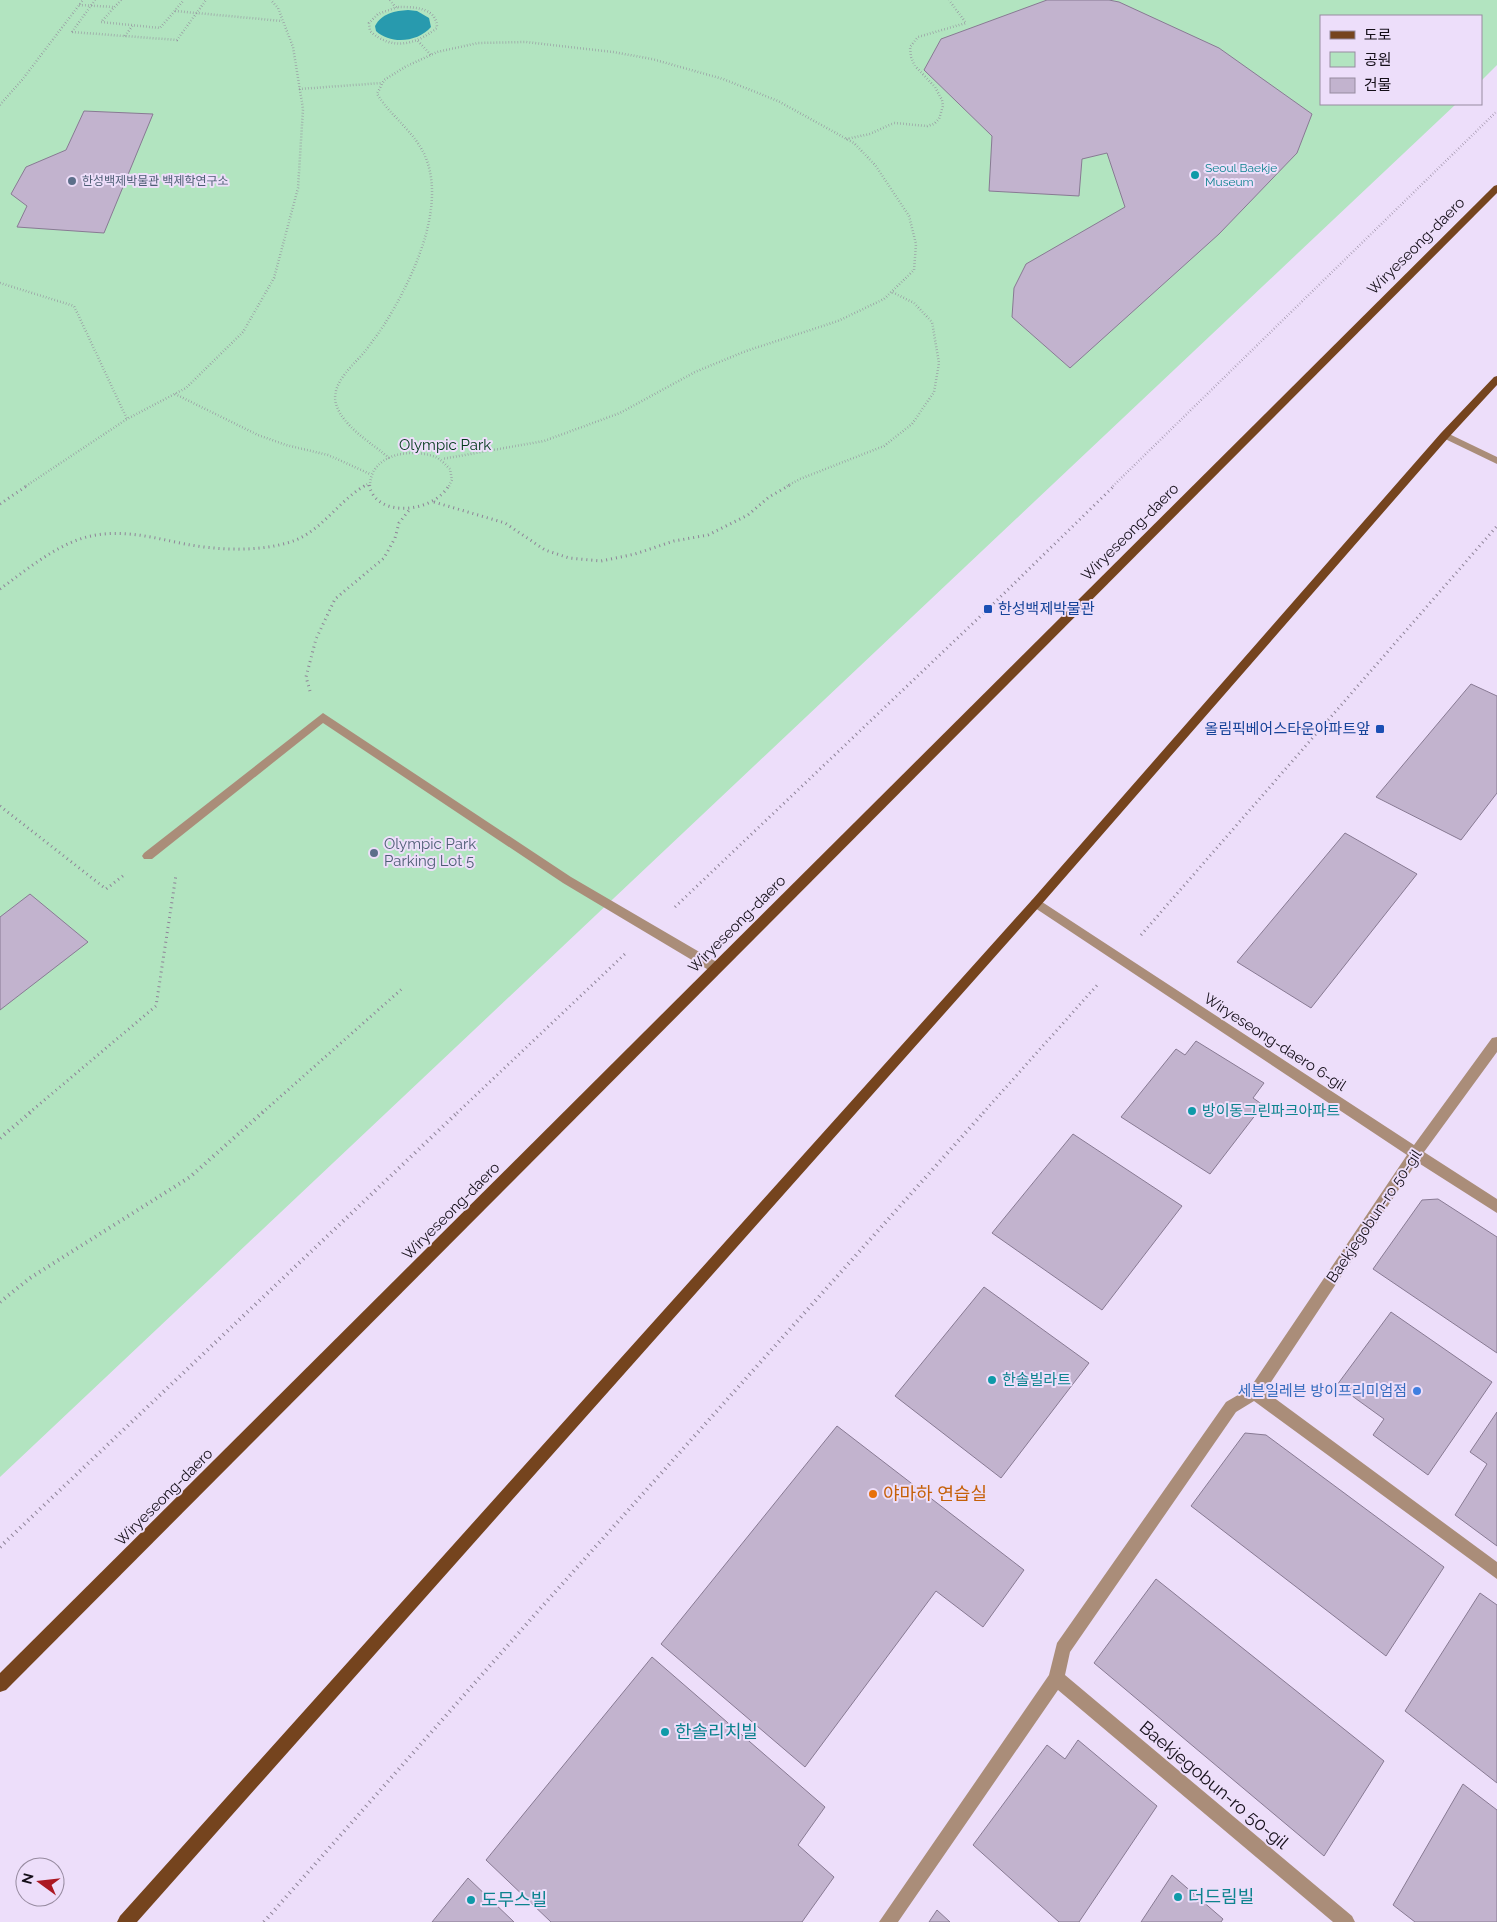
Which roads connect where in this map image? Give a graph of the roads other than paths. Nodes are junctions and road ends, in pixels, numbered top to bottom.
1 (1497, 188) edge
2 (1497, 379) edge
3 (1444, 435) junction
4 (1497, 461) edge
5 (148, 856) road end
6 (1036, 903) junction
7 (716, 968) junction
8 (1497, 1042) edge
9 (1415, 1154) junction
10 (1497, 1207) edge
11 (1255, 1393) junction
12 (1497, 1571) edge
13 (1056, 1678) junction
14 (0, 1684) edge
15 (127, 1921) edge
16 (888, 1922) edge
17 (1346, 1922) edge

1 - 7 main road, Wiryeseong-daero
2 - 3 main road
3 - 4 street
3 - 6 main road
5 - 7 street
6 - 9 street, Wiryeseong-daero 6-gil
6 - 15 main road
7 - 14 main road, Wiryeseong-daero
8 - 9 street, Baekjegobun-ro 50-gil
9 - 10 street, Wiryeseong-daero 6-gil
9 - 11 street, Baekjegobun-ro 50-gil
11 - 12 street
11 - 13 street, Baekjegobun-ro 50-gil
13 - 16 street, Baekjegobun-ro 50-gil
13 - 17 street, Baekjegobun-ro 50-gil

